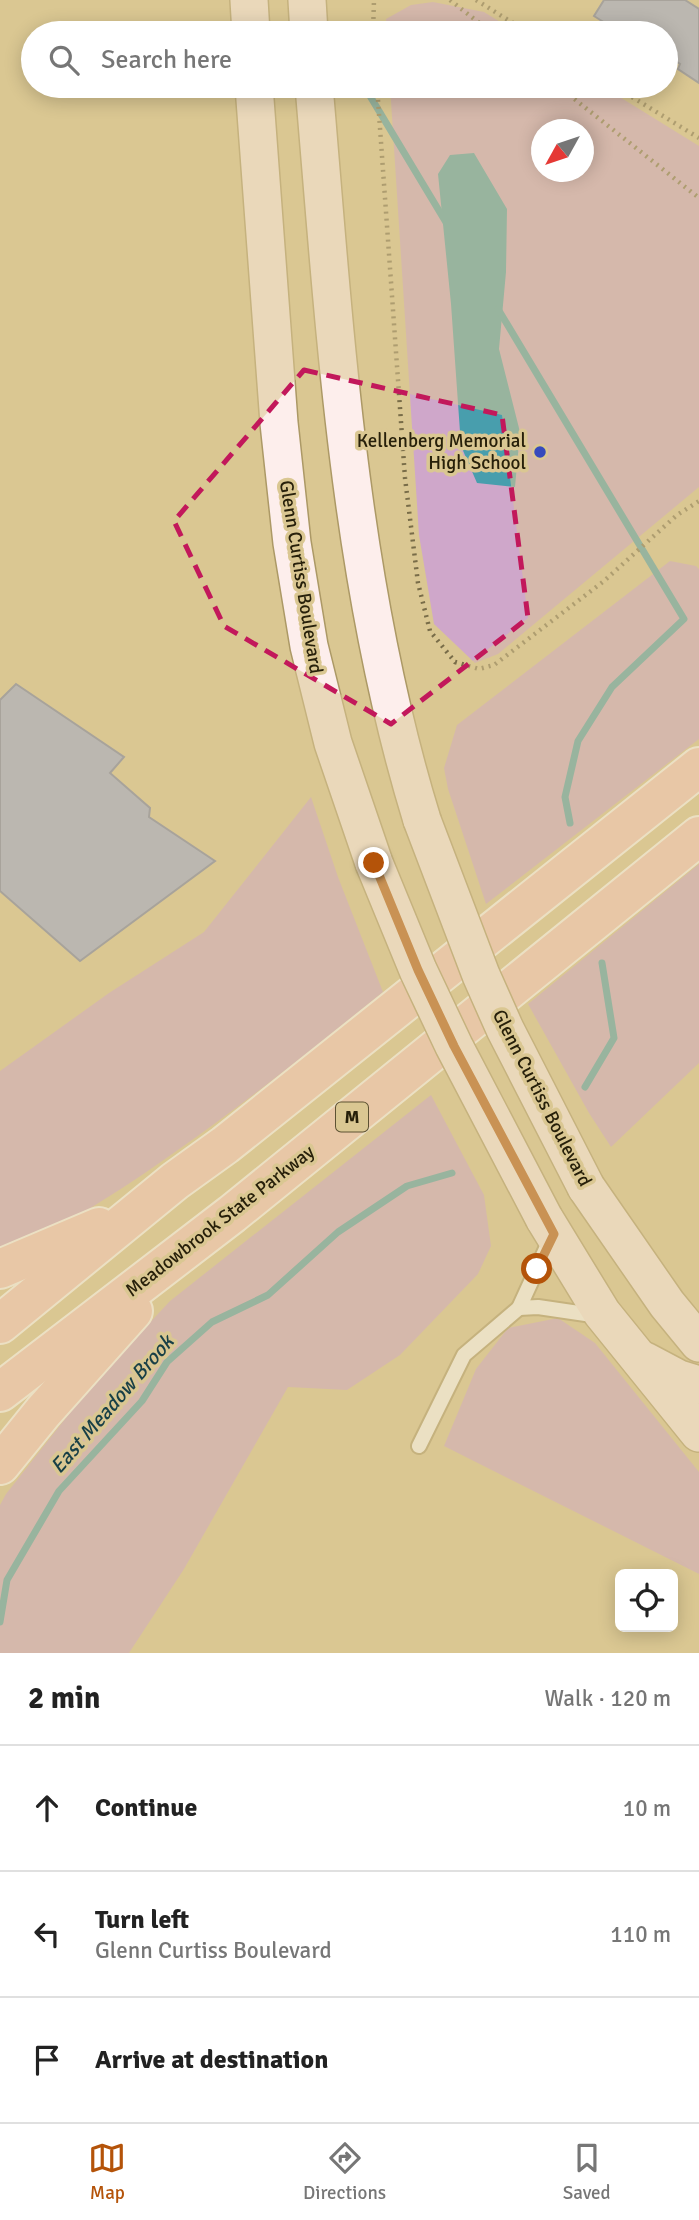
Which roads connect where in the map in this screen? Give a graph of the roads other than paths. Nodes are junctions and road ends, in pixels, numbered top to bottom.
1 (249, 0) edge
2 (307, 0) edge
3 (250, 21) edge
4 (308, 21) edge
5 (255, 98) edge
6 (315, 98) edge
7 (699, 767) edge
8 (699, 836) edge
9 (134, 1215) junction
10 (549, 1226) junction
11 (173, 1259) junction
12 (0, 1269) edge
13 (519, 1308) junction
14 (606, 1317) junction
15 (0, 1324) edge
16 (699, 1343) edge
17 (638, 1357) junction
18 (699, 1385) edge
19 (0, 1392) edge
20 (699, 1433) edge
21 (419, 1446) dead end
22 (0, 1465) edge

1 - 3 main road
2 - 4 main road
5 - 10 main road, Glenn Curtiss Boulevard, bridge
6 - 16 main road, Glenn Curtiss Boulevard, bridge
7 - 9 highway
8 - 11 highway, Meadowbrook State Parkway / M
9 - 12 highway
9 - 15 highway
10 - 13 lane
10 - 14 main road, Glenn Curtiss Boulevard
11 - 19 highway, Meadowbrook State Parkway / M
11 - 22 highway
13 - 14 lane
13 - 21 lane
14 - 17 main road, Glenn Curtiss Boulevard
17 - 18 main road
17 - 20 main road, Glenn Curtiss Boulevard

